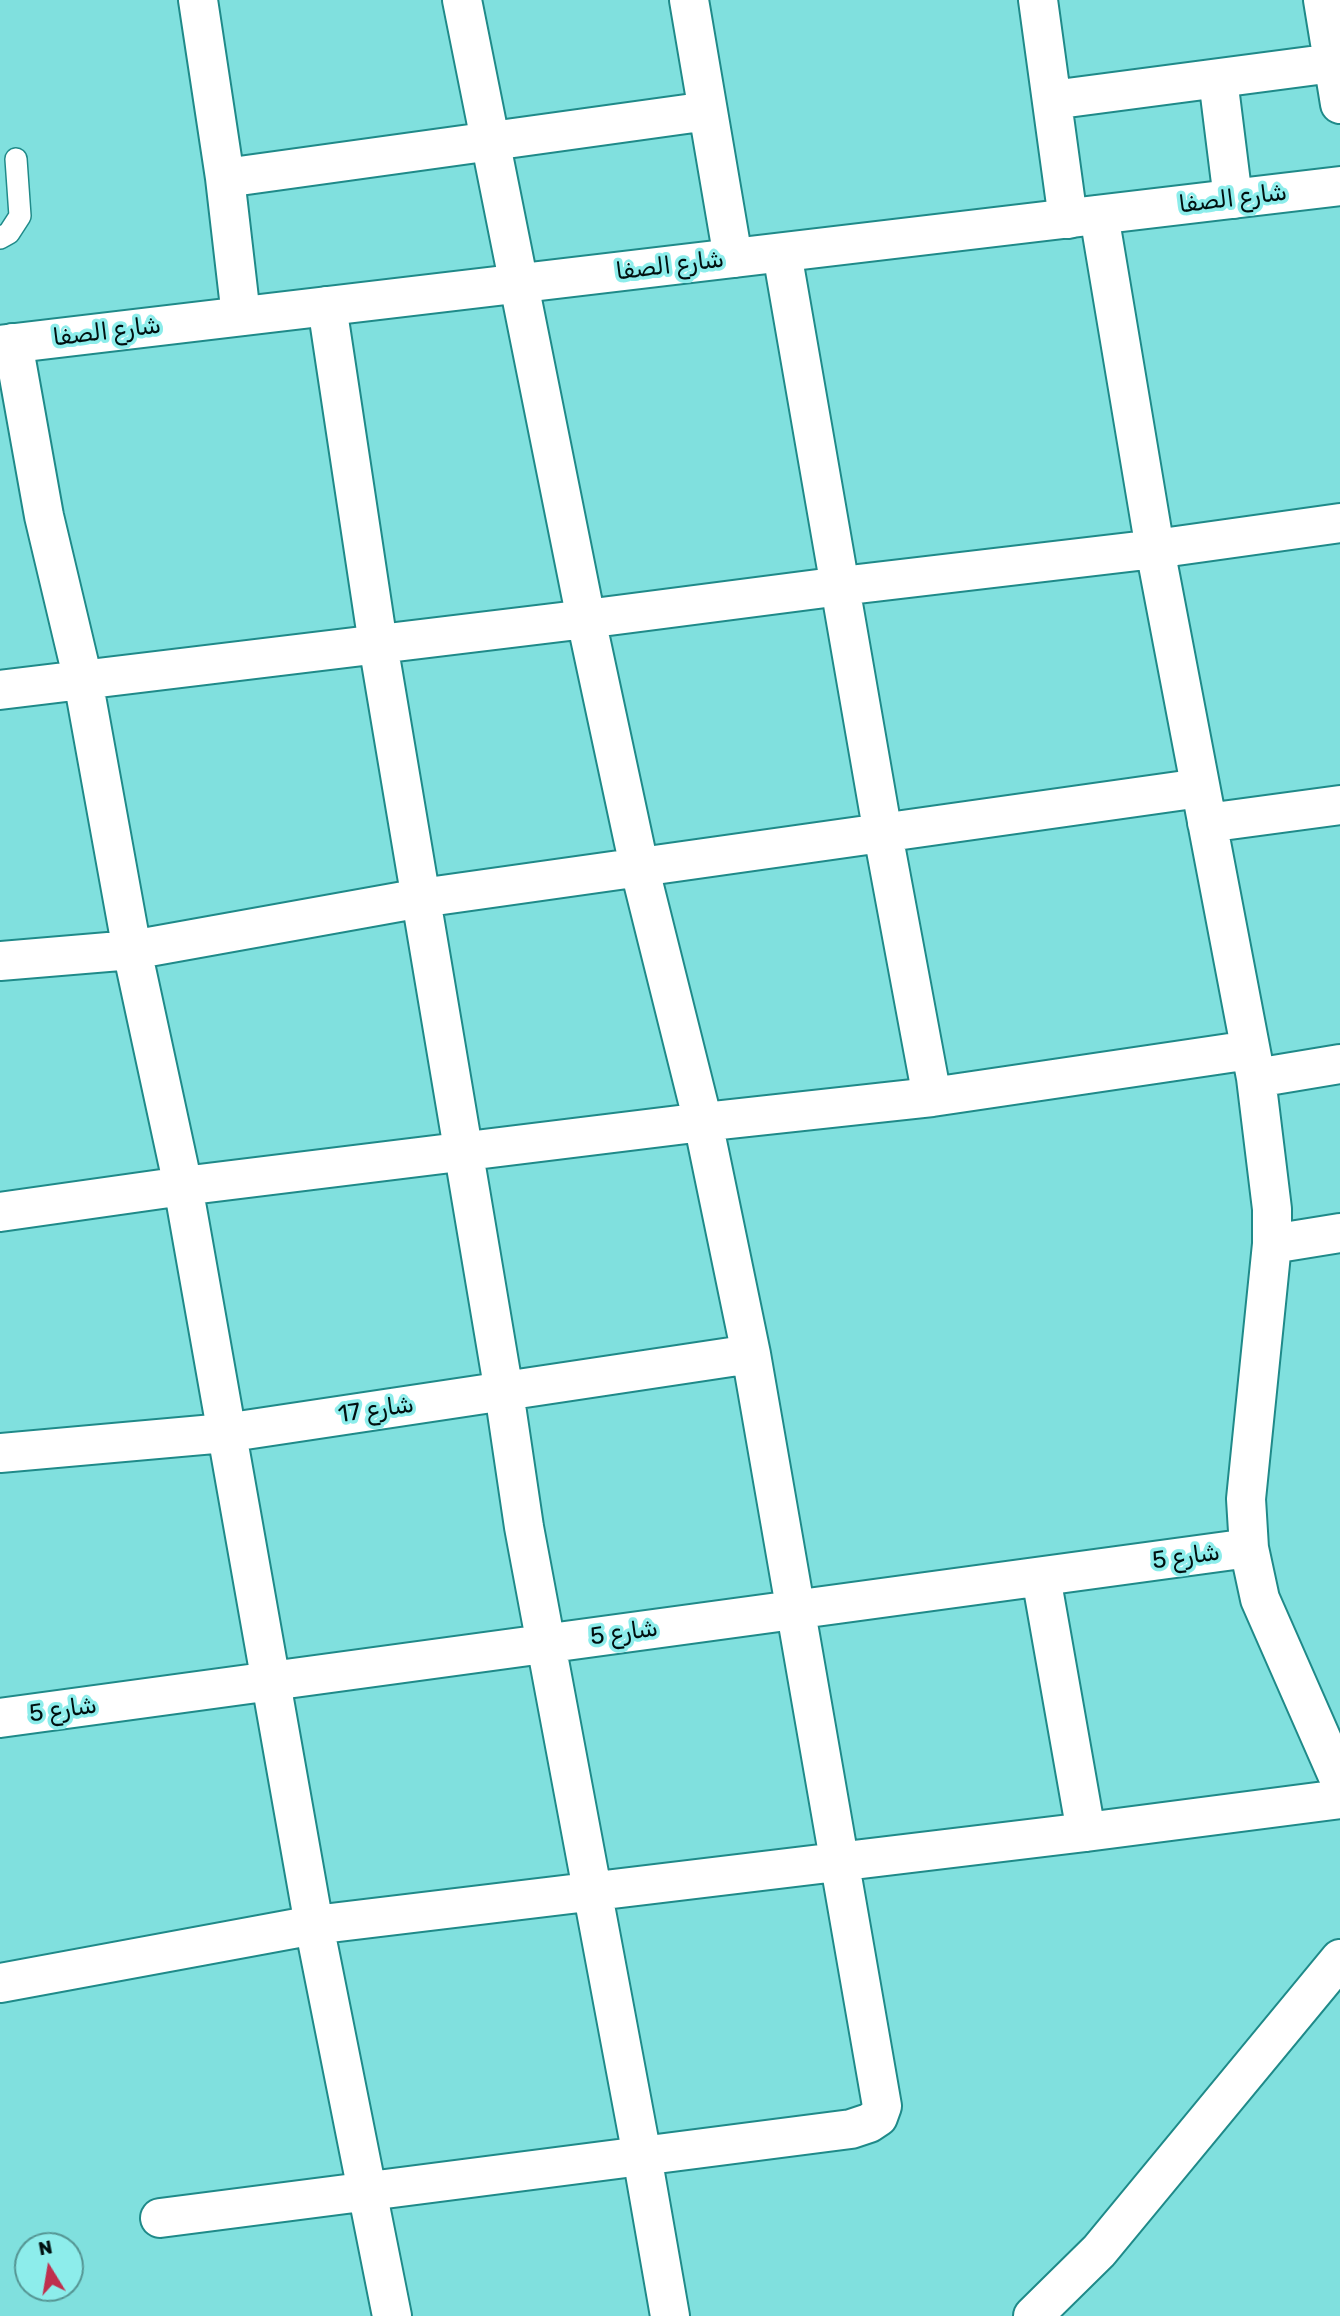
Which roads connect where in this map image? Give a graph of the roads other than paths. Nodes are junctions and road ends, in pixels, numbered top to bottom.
1 (198, 0) edge
2 (462, 0) edge
3 (689, 0) edge
4 (1038, 0) edge
5 (1324, 0) edge
6 (1333, 63) junction
7 (1218, 79) junction
8 (1052, 100) junction
9 (1340, 104) edge
10 (708, 111) junction
11 (490, 141) junction
12 (16, 159) dead end
13 (225, 178) junction
14 (1340, 186) edge
15 (1233, 199) junction
16 (1083, 217) junction
17 (0, 238) edge
18 (782, 253) junction
19 (733, 258) junction
20 (518, 284) junction
21 (327, 306) junction
22 (241, 316) junction
23 (6, 344) edge
24 (1340, 523) edge
25 (1155, 549) junction
26 (841, 586) junction
27 (586, 619) junction
28 (378, 644) junction
29 (83, 680) junction
30 (0, 690) edge
31 (1340, 805) edge
32 (1203, 806) junction
33 (883, 834) junction
34 (639, 866) junction
35 (421, 898) junction
36 (132, 950) junction
37 (0, 961) edge
38 (1253, 1064) junction
39 (1340, 1064) edge
40 (932, 1097) junction
41 (703, 1122) junction
42 (463, 1152) junction
43 (183, 1186) junction
44 (0, 1212) edge
45 (1340, 1233) edge
46 (1272, 1244) junction
47 (751, 1354) junction
48 (504, 1392) junction
49 (225, 1433) junction
50 (0, 1454) edge
51 (1249, 1548) junction
52 (1041, 1577) junction
53 (796, 1610) junction
54 (545, 1644) junction
55 (272, 1681) junction
56 (0, 1718) edge
57 (1340, 1781) edge
58 (1340, 1799) edge
59 (1086, 1832) junction
60 (840, 1862) junction
61 (591, 1892) junction
62 (314, 1925) junction
63 (1340, 1959) edge
64 (0, 1983) edge
65 (642, 2156) junction
66 (367, 2192) junction
67 (160, 2218) dead end
68 (392, 2316) edge
69 (670, 2316) edge
70 (1033, 2316) edge

1 - 13 street
2 - 11 street
3 - 10 street
4 - 8 street
5 - 6 street
6 - 7 street
6 - 9 street
7 - 8 street
7 - 15 street
8 - 16 street
10 - 11 street
10 - 19 street
11 - 13 street
11 - 20 street
12 - 17 lane
13 - 22 street
14 - 15 street, شارع الصفا
15 - 16 street, شارع الصفا
16 - 18 street, شارع الصفا
16 - 25 street
18 - 19 street, شارع الصفا
18 - 26 street
19 - 20 street, شارع الصفا
20 - 21 street, شارع الصفا
20 - 27 street
21 - 22 street, شارع الصفا
21 - 28 street
22 - 23 street, شارع الصفا
23 - 29 street
24 - 25 street
25 - 26 street
25 - 32 street
26 - 27 street
26 - 33 street
27 - 28 street
27 - 34 street
28 - 29 street
28 - 35 street
29 - 30 street
29 - 36 street
31 - 32 street
32 - 33 street
32 - 38 street
33 - 34 street
33 - 40 street
34 - 35 street
34 - 41 street
35 - 36 street
35 - 42 street
36 - 37 street
36 - 43 street
38 - 39 street
38 - 40 street
38 - 46 street
40 - 41 street
41 - 42 street
41 - 47 street
42 - 43 street
42 - 48 street
43 - 44 street
43 - 49 street
45 - 46 street
46 - 51 street
47 - 48 street, شارع 17
47 - 53 street
48 - 49 street, شارع 17
48 - 54 street
49 - 50 street, شارع 17
49 - 55 street
51 - 52 street, شارع 5
51 - 57 street
52 - 53 street, شارع 5
52 - 59 street
53 - 54 street, شارع 5
53 - 60 street
54 - 55 street, شارع 5
54 - 61 street
55 - 56 street, شارع 5
55 - 62 street
58 - 59 street
59 - 60 street
60 - 61 street
60 - 65 street
61 - 62 street
61 - 65 street
62 - 64 street
62 - 66 street
63 - 70 street
65 - 66 street
65 - 69 street
66 - 67 street
66 - 68 street

